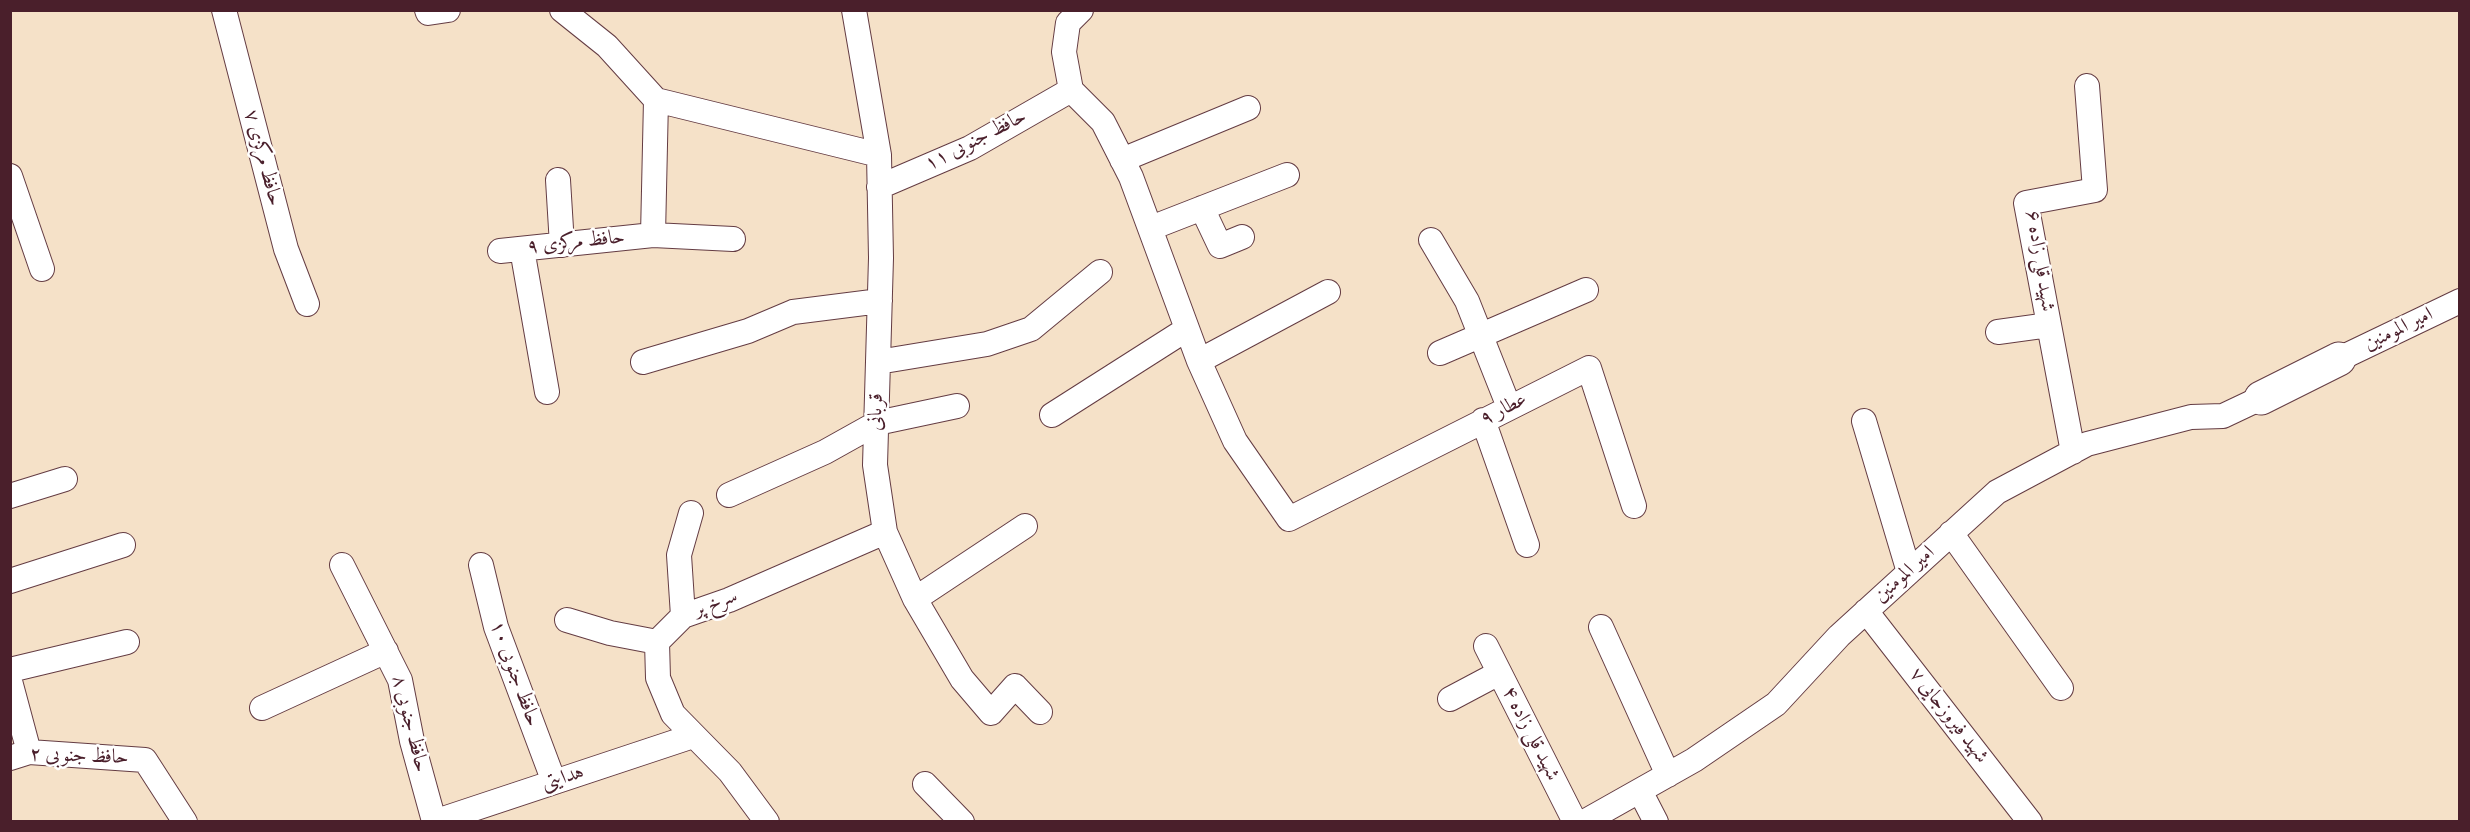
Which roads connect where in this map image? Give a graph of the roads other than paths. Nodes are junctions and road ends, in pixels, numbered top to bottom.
1 (224, 10) edge
2 (427, 10) edge
3 (448, 10) edge
4 (562, 10) edge
5 (854, 10) edge
6 (1081, 10) edge
7 (2087, 86) dead end
8 (1071, 90) junction
9 (656, 100) junction
10 (1248, 108) dead end
11 (879, 155) junction
12 (1122, 160) junction
13 (1287, 175) dead end
14 (10, 176) edge
15 (558, 180) dead end
16 (879, 187) junction
17 (1203, 208) junction
18 (1151, 228) junction
19 (653, 235) junction
20 (1242, 237) dead end
21 (733, 238) dead end
22 (1431, 240) dead end
23 (562, 245) junction
24 (42, 269) dead end
25 (1100, 272) dead end
26 (1586, 290) dead end
27 (1328, 292) dead end
28 (880, 301) junction
29 (2460, 301) edge
30 (307, 304) dead end
31 (2049, 325) junction
32 (1187, 329) junction
33 (1998, 333) dead end
34 (1481, 337) junction
35 (1440, 353) dead end
36 (2339, 359) joint
37 (1198, 361) junction
38 (643, 362) dead end
39 (878, 362) junction
40 (547, 392) dead end
41 (2261, 398) joint
42 (957, 406) dead end
43 (1509, 407) junction
44 (1052, 415) dead end
45 (1484, 420) junction
46 (1864, 421) dead end
47 (877, 423) junction
48 (2073, 452) junction
49 (65, 479) dead end
50 (729, 495) dead end
51 (10, 496) edge
52 (1634, 506) dead end
53 (691, 513) dead end
54 (1025, 526) dead end
55 (885, 532) junction
56 (1951, 533) junction
57 (123, 545) dead end
58 (1527, 545) dead end
59 (342, 565) dead end
60 (481, 565) dead end
61 (1909, 572) junction
62 (10, 581) edge
63 (915, 599) junction
64 (1866, 611) junction
65 (683, 616) junction
66 (567, 620) dead end
67 (1601, 627) dead end
68 (127, 642) dead end
69 (657, 642) junction
70 (1486, 646) dead end
71 (386, 651) junction
72 (10, 670) edge
73 (1499, 673) junction
74 (10, 681) edge
75 (2061, 688) dead end
76 (1450, 699) dead end
77 (262, 708) dead end
78 (1040, 712) dead end
79 (693, 736) junction
80 (20, 755) edge
81 (1668, 775) junction
82 (554, 782) junction
83 (925, 784) dead end
84 (1640, 791) junction
85 (434, 821) edge
86 (185, 822) edge
87 (767, 822) edge
88 (962, 822) edge
89 (1575, 822) edge
90 (1584, 822) edge
91 (1656, 822) edge
92 (2030, 822) edge

1 - 30 street, حافظ مرکزی ۷
2 - 3 street
4 - 9 street
5 - 11 street, قربانی
6 - 8 street
7 - 31 street, شهید قلی زاده ۶
8 - 12 street
8 - 16 street, حافظ جنوبی ۱۱
9 - 11 street
9 - 19 street, حافظ مرکزی ۹
10 - 12 street
11 - 16 street, قربانی
12 - 18 street
13 - 17 street
14 - 24 street
15 - 23 street
16 - 28 street, قربانی
17 - 18 street
17 - 20 street
18 - 32 street
19 - 21 street, حافظ مرکزی ۹
19 - 23 street, حافظ مرکزی ۹
22 - 34 street
23 - 40 street, حافظ مرکزی ۹
25 - 39 street
26 - 34 street
27 - 37 street
28 - 38 street
28 - 39 street, قربانی
29 - 36 street, امیر المومنین
31 - 33 street
31 - 48 street, شهید قلی زاده ۶
32 - 37 street
32 - 44 street
34 - 35 street
34 - 43 street
36 - 41 highway
37 - 45 street, عطار ۹
39 - 47 street, قربانی
41 - 48 street, امیر المومنین
42 - 47 street
43 - 45 street, عطار ۹
43 - 52 street, عطار ۹
45 - 58 street
46 - 61 street
47 - 50 street
47 - 55 street, قربانی
48 - 56 street, امیر المومنین
49 - 51 street
53 - 65 street
54 - 63 street
55 - 63 street, قربانی
55 - 65 street, سرخ پر
56 - 61 street, امیر المومنین
56 - 75 street
57 - 62 street
59 - 71 street, حافظ جنوبی ۸
60 - 82 street, حافظ جنوبی ۱۰
61 - 64 street, امیر المومنین
63 - 78 street, قربانی
64 - 81 street, امیر المومنین
64 - 92 street, شهید فیروزجایی ۷
65 - 69 street, سرخ پر
66 - 69 street
67 - 81 street
68 - 72 street
69 - 79 street
70 - 73 street, شهید قلی زاده ۴
71 - 77 street
71 - 85 street, حافظ جنوبی ۸
73 - 76 street
73 - 89 street, شهید قلی زاده ۴
74 - 80 street
79 - 82 street, هدایتی
79 - 87 street
80 - 86 street, حافظ جنوبی ۲
81 - 84 street, امیر المومنین
82 - 85 street, هدایتی
83 - 88 street
84 - 90 street, امیر المومنین
84 - 91 street

